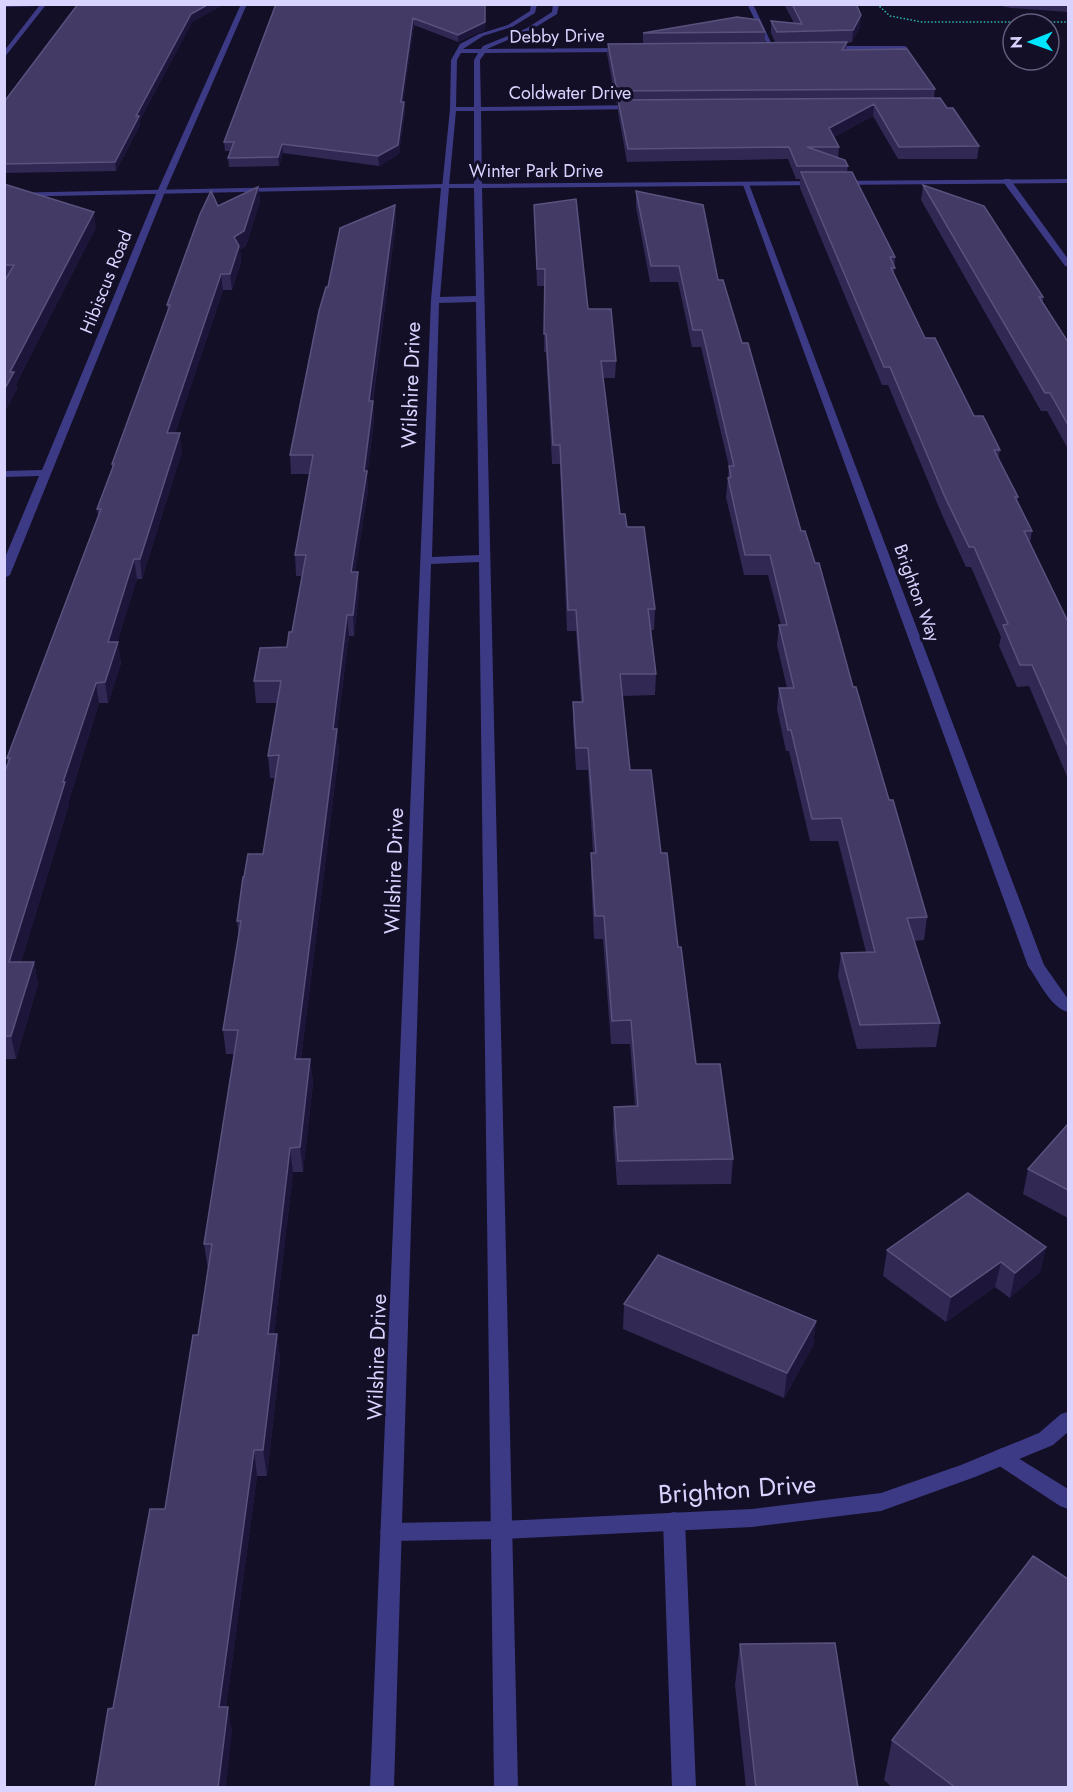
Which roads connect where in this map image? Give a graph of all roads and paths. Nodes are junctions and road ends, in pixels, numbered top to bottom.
1 (69, 4) edge
2 (244, 4) edge
3 (534, 4) edge
4 (556, 4) edge
5 (750, 4) edge
6 (877, 4) edge
7 (4, 5) edge
8 (43, 5) edge
9 (1068, 22) edge
10 (772, 48) junction
11 (783, 48) edge
12 (816, 48) edge
13 (905, 48) edge
14 (760, 49) edge
15 (640, 50) edge
16 (460, 51) junction
17 (484, 51) junction
18 (4, 56) edge
19 (644, 107) edge
20 (453, 109) junction
21 (478, 109) junction
22 (1007, 181) junction
23 (1068, 181) edge
24 (745, 184) junction
25 (445, 186) junction
26 (478, 187) junction
27 (160, 192) junction
28 (4, 195) edge
29 (1068, 264) edge
30 (480, 299) junction
31 (435, 300) junction
32 (45, 473) junction
33 (4, 474) edge
34 (485, 558) junction
35 (426, 561) junction
36 (4, 575) edge
37 (1068, 1007) edge
38 (1068, 1420) edge
39 (1002, 1457) junction
40 (1068, 1500) edge
41 (674, 1521) junction
42 (502, 1530) junction
43 (391, 1532) junction
44 (382, 1788) edge
45 (506, 1788) edge
46 (684, 1788) edge

1 - 8 street
2 - 27 street, Hibiscus Road
3 - 16 street
4 - 17 street
5 - 10 street
6 - 9 path
7 - 8 street
8 - 18 street
10 - 11 street
10 - 14 street
12 - 13 street
15 - 17 street, Debby Drive
16 - 17 street, Debby Drive
16 - 20 street, Wilshire Drive
17 - 21 street
19 - 21 street, Coldwater Drive
20 - 21 street, Coldwater Drive
20 - 25 street, Wilshire Drive
21 - 26 street
22 - 23 street, Winter Park Drive
22 - 24 street, Winter Park Drive
22 - 29 street
24 - 26 street, Winter Park Drive
24 - 37 street, Brighton Way
25 - 26 street, Winter Park Drive
25 - 27 street, Winter Park Drive
25 - 31 street, Wilshire Drive
26 - 30 street
27 - 28 street, Winter Park Drive
27 - 32 street, Hibiscus Road
30 - 31 street
30 - 34 street
31 - 35 street, Wilshire Drive
32 - 33 street
32 - 36 street, Hibiscus Road
34 - 35 street
34 - 42 street
35 - 43 street, Wilshire Drive
38 - 39 street, Brighton Drive
39 - 40 street
39 - 41 street, Brighton Drive
41 - 42 street, Brighton Drive
41 - 46 street
42 - 43 street, Brighton Drive
42 - 45 street
43 - 44 street, Wilshire Drive

